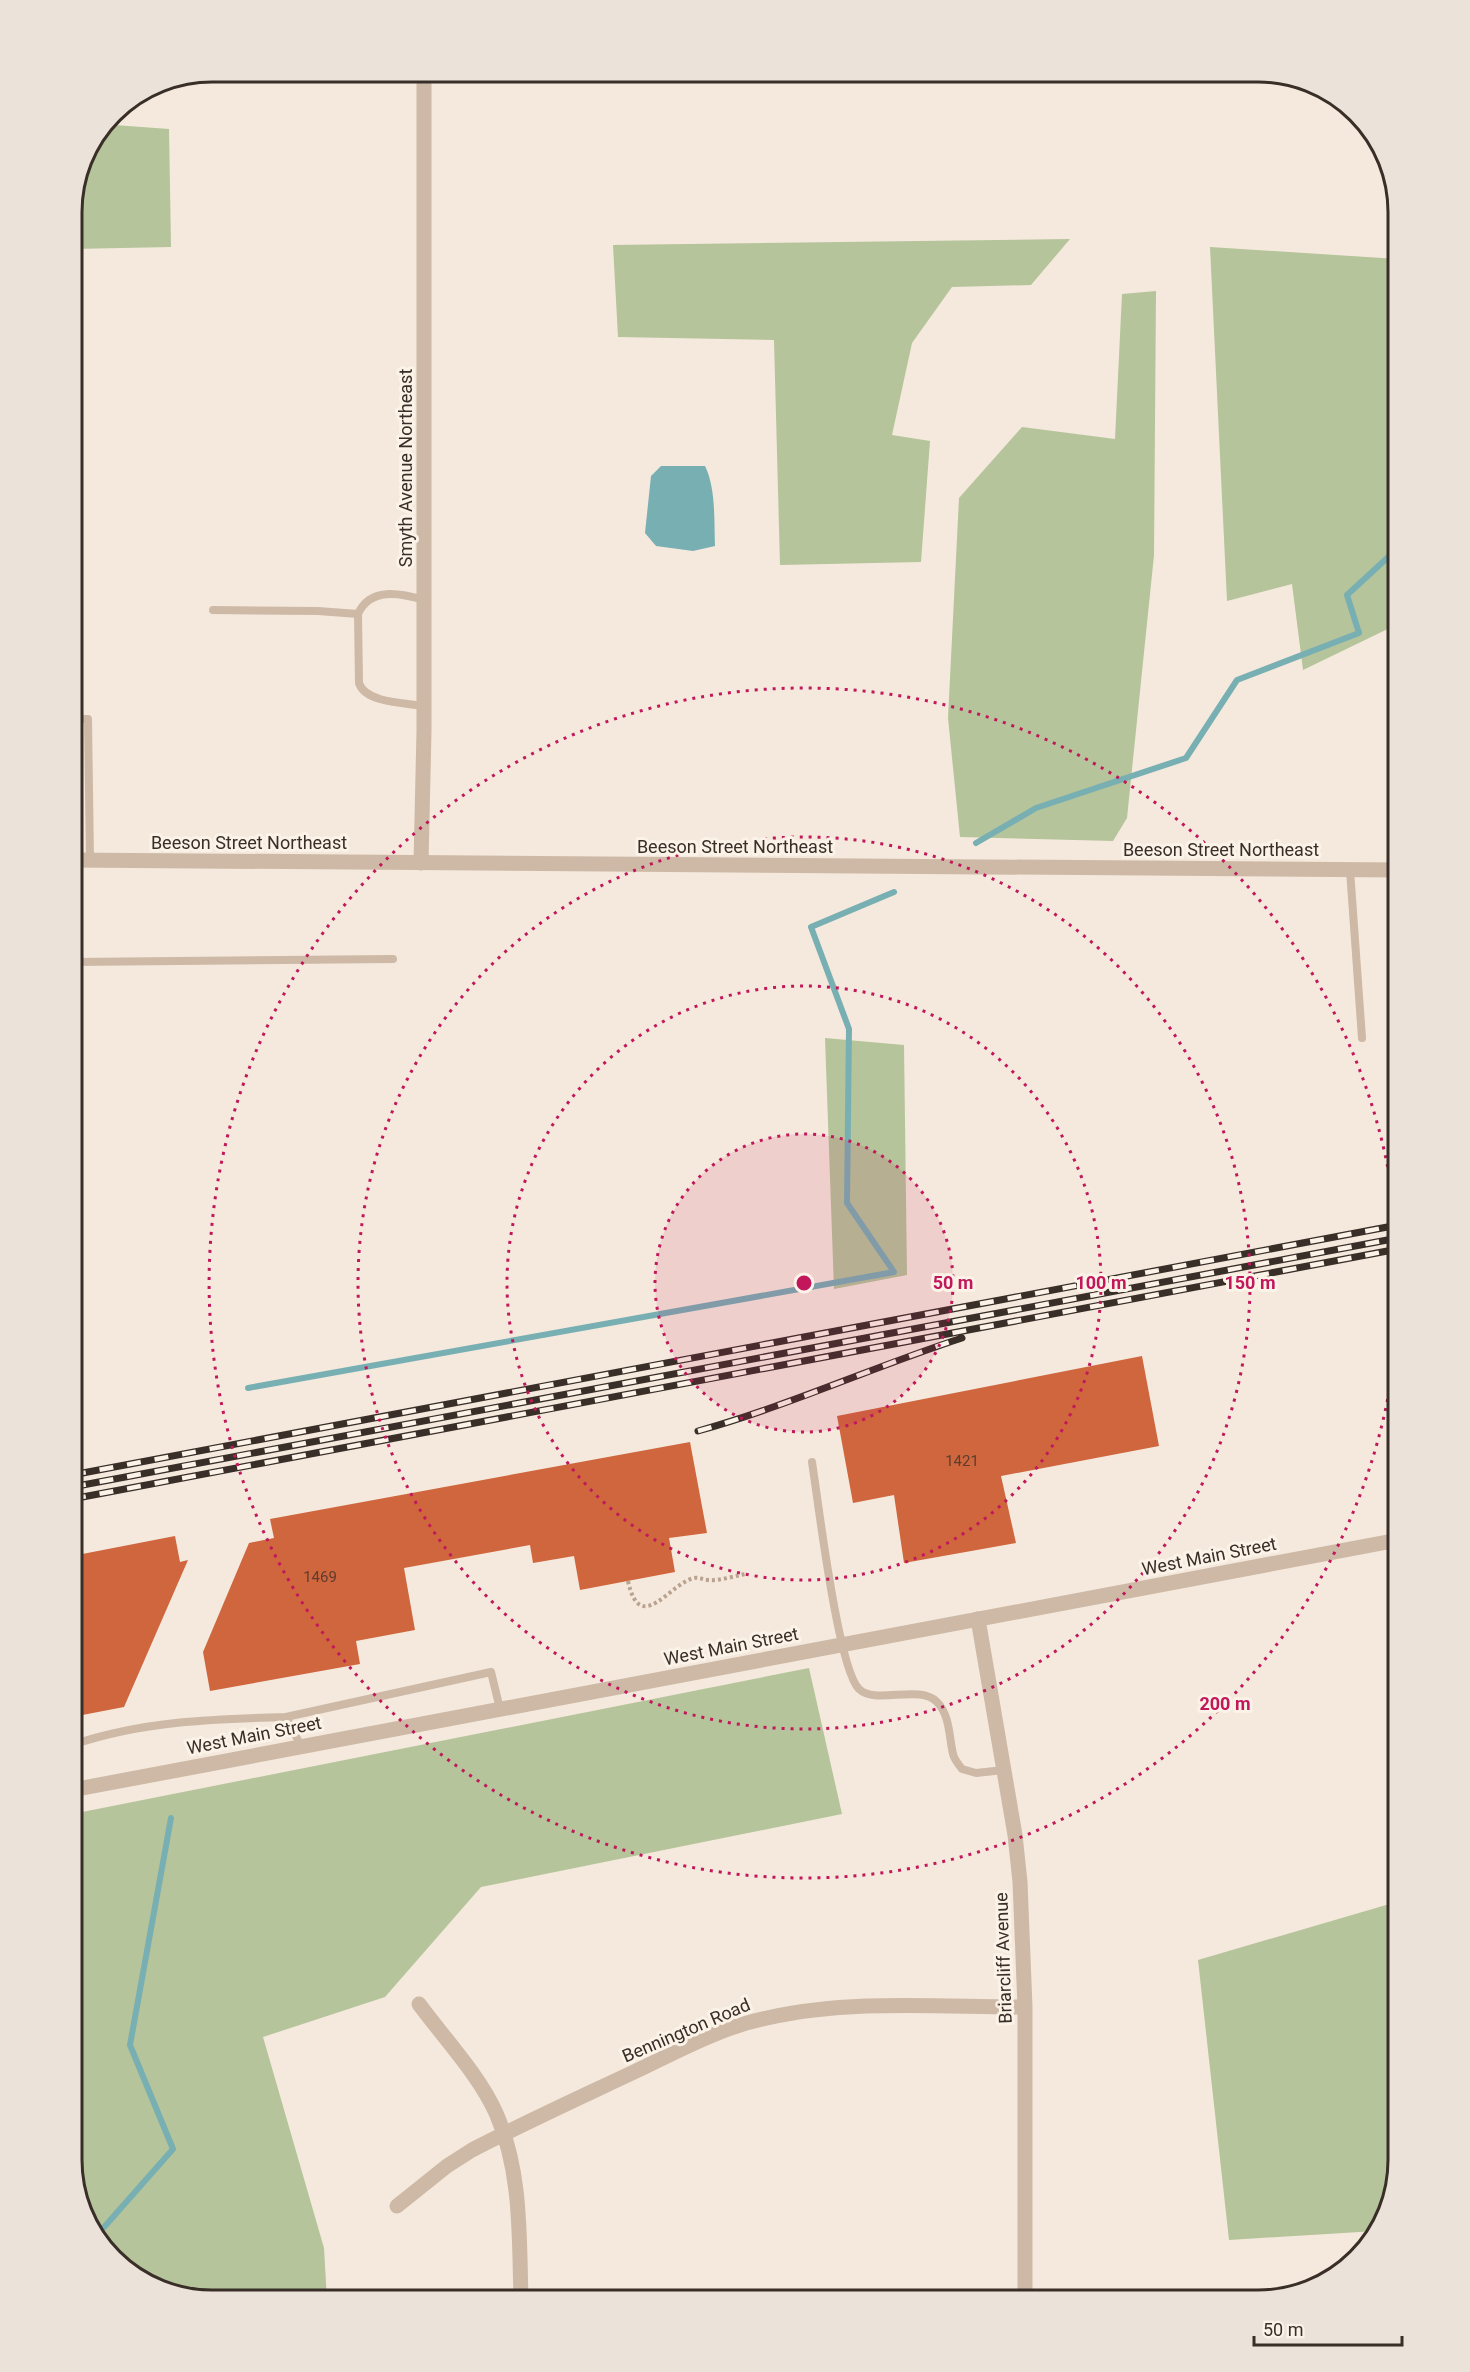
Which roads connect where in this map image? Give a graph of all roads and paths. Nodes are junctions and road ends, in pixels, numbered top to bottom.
1 (424, 83) edge
2 (424, 600) junction
3 (213, 610) dead end
4 (358, 614) junction
5 (424, 706) junction
6 (83, 719) edge
7 (83, 861) edge
8 (90, 861) junction
9 (422, 863) junction
10 (1350, 870) junction
11 (1388, 870) edge
12 (393, 959) dead end
13 (83, 962) edge
14 (1362, 1038) dead end
15 (812, 1462) dead end
16 (1388, 1542) edge
17 (746, 1574) dead end
18 (628, 1581) dead end
19 (978, 1619) junction
20 (842, 1645) junction
21 (500, 1709) junction
22 (286, 1717) junction
23 (82, 1741) edge
24 (301, 1746) junction
25 (1004, 1770) junction
26 (82, 1788) edge
27 (419, 2004) dead end
28 (1025, 2007) junction
29 (504, 2133) junction
30 (398, 2206) dead end
31 (521, 2289) edge
32 (1025, 2290) edge

1 - 2 street, Smyth Avenue Northeast
2 - 4 lane
2 - 5 street, Smyth Avenue Northeast
3 - 4 lane
4 - 5 lane
5 - 9 street, Smyth Avenue Northeast
6 - 8 lane
7 - 8 street, Beeson Street Northeast
8 - 9 street, Beeson Street Northeast
9 - 10 street, Beeson Street Northeast
10 - 11 street, Beeson Street Northeast
10 - 14 lane
12 - 13 lane
15 - 20 lane
16 - 19 street, West Main Street
17 - 18 path
19 - 20 street, West Main Street
19 - 25 street, Briarcliff Avenue
20 - 21 street, West Main Street
20 - 25 lane
21 - 22 lane
21 - 24 street, West Main Street
22 - 23 lane
22 - 24 lane
24 - 26 street, West Main Street
25 - 28 street, Briarcliff Avenue
27 - 29 street
28 - 29 street, Bennington Road
28 - 32 street, Briarcliff Avenue
29 - 30 street, Bennington Road
29 - 31 street

